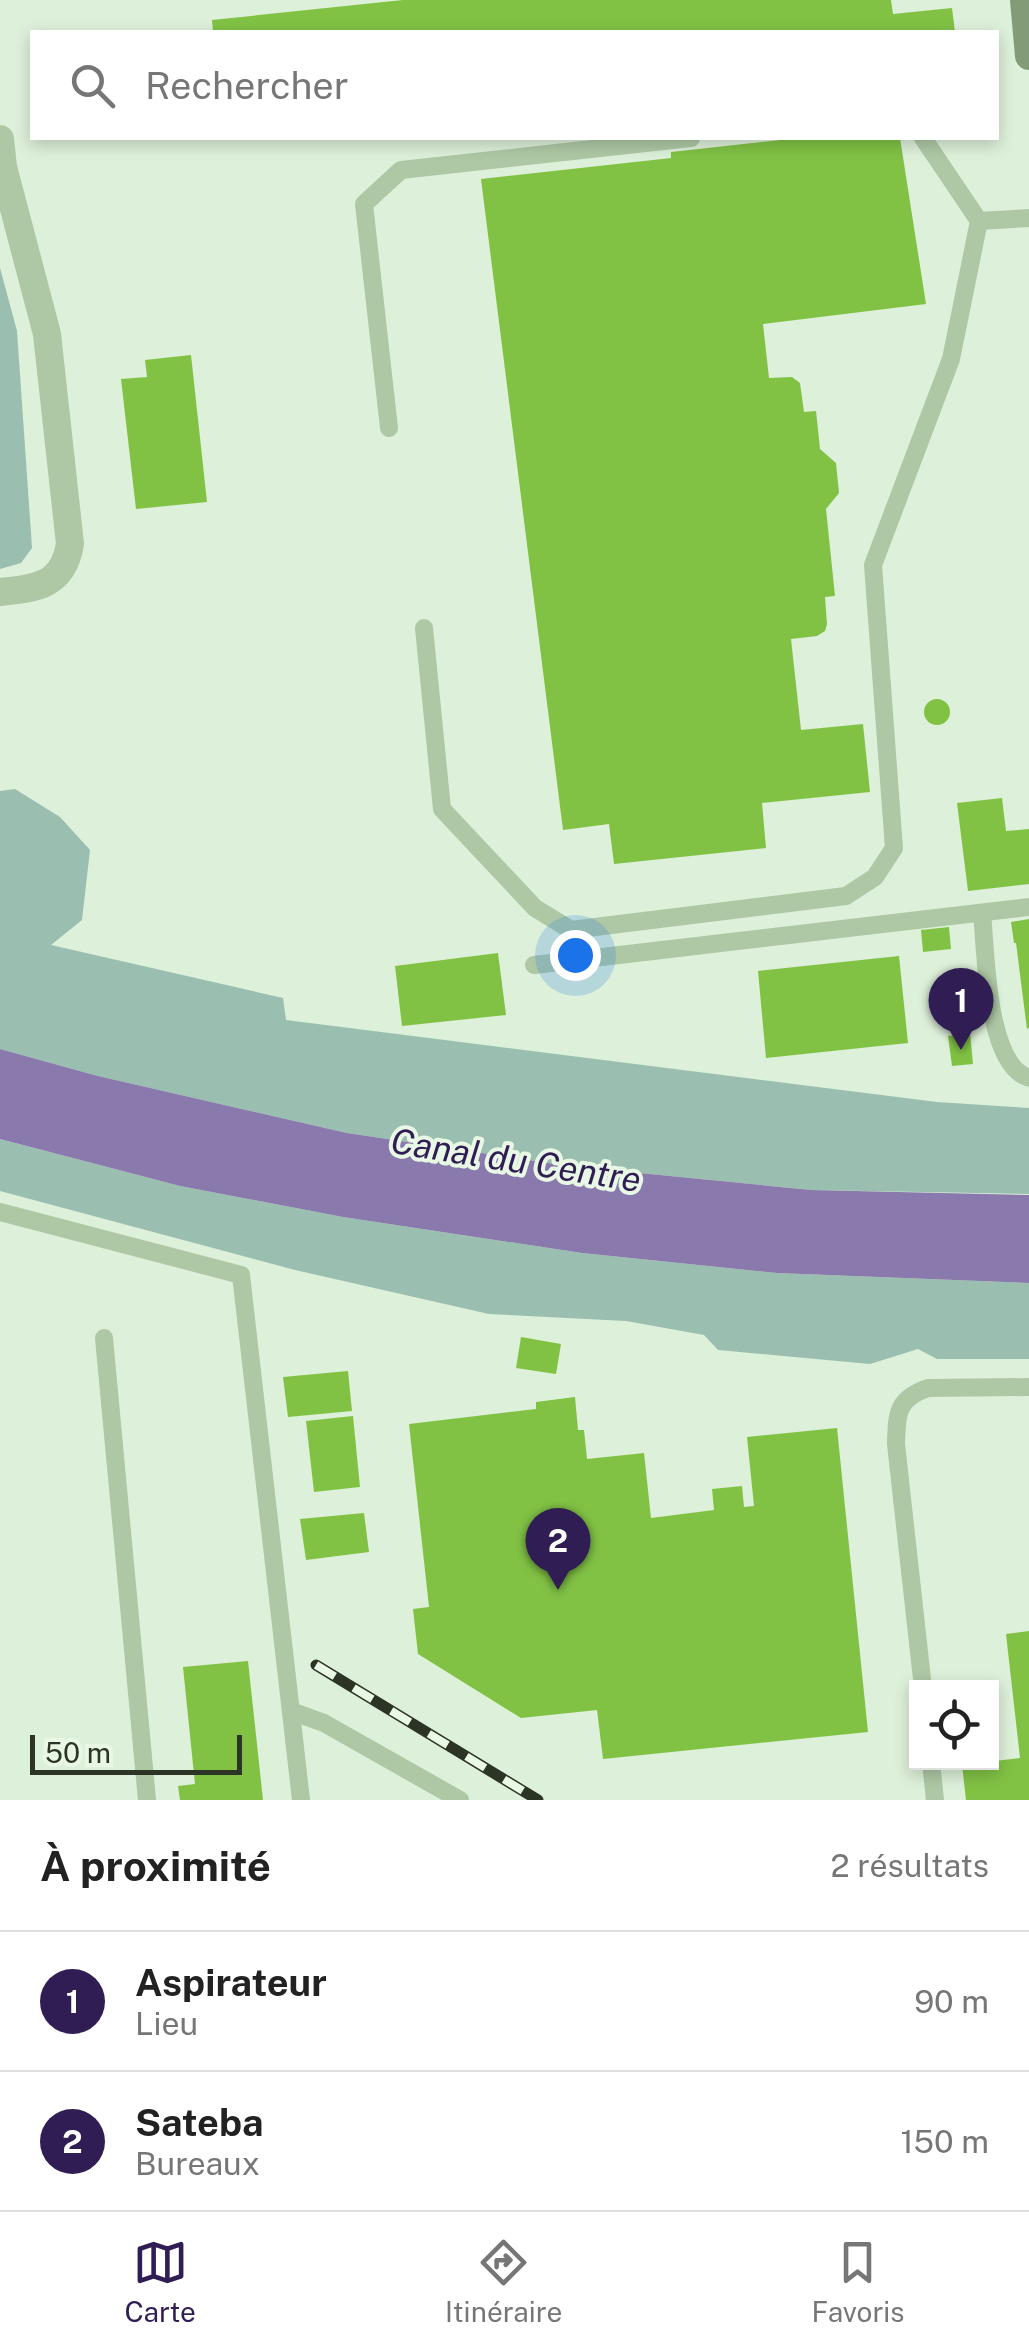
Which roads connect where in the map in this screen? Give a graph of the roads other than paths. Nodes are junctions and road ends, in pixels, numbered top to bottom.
1 (1024, 0) edge
2 (1029, 56) edge
3 (0, 138) edge
4 (673, 140) edge
5 (923, 140) edge
6 (1029, 218) edge
7 (980, 221) junction
8 (389, 428) dead end
9 (0, 592) edge
10 (424, 628) dead end
11 (1029, 907) edge
12 (982, 913) junction
13 (534, 965) dead end
14 (1029, 1078) edge
15 (0, 1212) edge
16 (104, 1338) dead end
17 (1029, 1386) edge
18 (922, 1680) edge
19 (292, 1712) junction
20 (932, 1770) edge
21 (434, 1792) edge
22 (147, 1800) edge
23 (301, 1800) edge
24 (460, 1800) edge
25 (936, 1800) edge

1 - 2 main road
3 - 9 street
4 - 8 lane
5 - 7 lane
6 - 7 lane
7 - 10 lane
11 - 12 lane
12 - 13 lane
12 - 14 lane
15 - 19 lane
16 - 22 lane
17 - 18 lane
19 - 21 lane
19 - 23 lane
20 - 25 lane
21 - 24 lane

